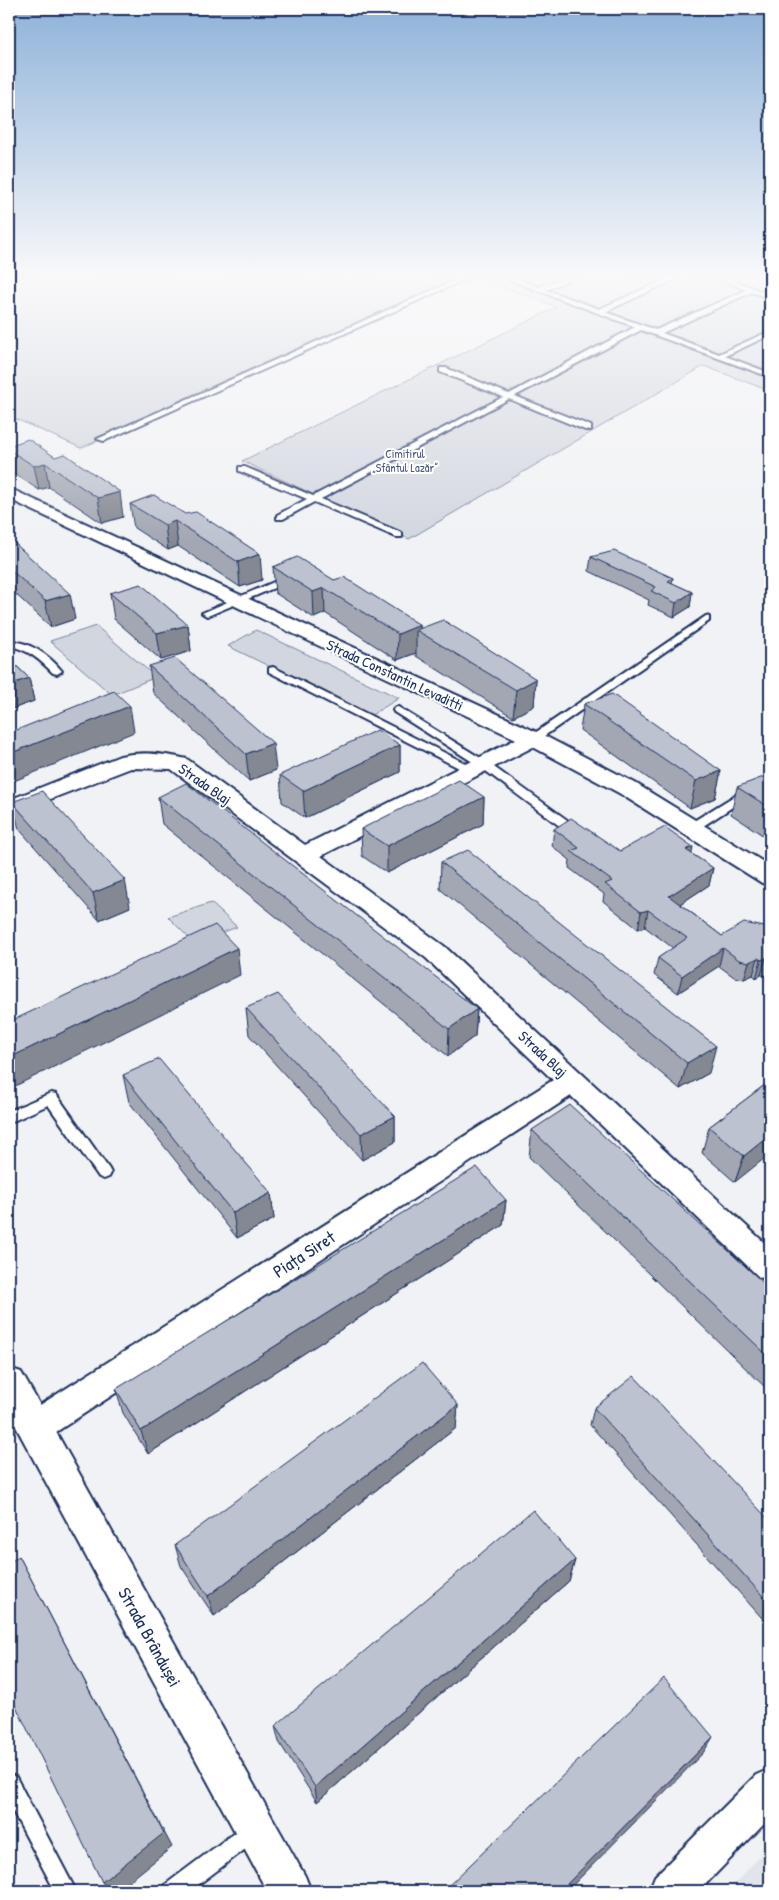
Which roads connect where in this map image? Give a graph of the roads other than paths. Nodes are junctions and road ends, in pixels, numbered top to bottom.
1 (267, 366) edge
2 (568, 366) edge
3 (745, 366) edge
4 (443, 370) dead end
5 (770, 375) edge
6 (510, 396) junction
7 (588, 428) dead end
8 (101, 439) dead end
9 (242, 469) dead end
10 (9, 493) edge
11 (314, 499) junction
12 (280, 517) dead end
13 (399, 535) dead end
14 (298, 574) edge
15 (236, 600) junction
16 (208, 613) dead end
17 (706, 620) dead end
18 (9, 643) edge
19 (273, 670) dead end
20 (57, 671) dead end
21 (398, 710) dead end
22 (533, 739) junction
23 (477, 767) junction
24 (758, 786) edge
25 (9, 808) edge
26 (692, 827) junction
27 (579, 834) edge
28 (304, 855) junction
29 (770, 877) edge
30 (573, 1081) junction
31 (9, 1117) edge
32 (104, 1173) dead end
33 (770, 1267) edge
34 (9, 1383) edge
35 (35, 1427) junction
36 (9, 1784) edge
37 (770, 1789) edge
38 (254, 1830) junction
39 (66, 1891) edge
40 (173, 1891) edge
41 (290, 1891) edge
42 (670, 1891) edge

1 - 8 lane
2 - 6 lane
3 - 5 lane
4 - 6 lane
6 - 7 lane
6 - 11 lane
9 - 11 lane
10 - 15 street, Strada Constantin Levaditti
11 - 12 lane
11 - 13 lane
14 - 15 lane
15 - 16 lane
15 - 22 street, Strada Constantin Levaditti
17 - 22 lane
18 - 20 lane
19 - 23 lane
21 - 23 lane
22 - 23 street
22 - 26 street, Strada Constantin Levaditti
23 - 27 lane
23 - 28 street
24 - 26 lane
25 - 28 street, Strada Blaj
26 - 29 street, Strada Constantin Levaditti
28 - 30 street, Strada Blaj
30 - 33 street, Strada Blaj
30 - 35 street, Piața Siret
31 - 32 lane
34 - 35 street, Strada Brândușei
35 - 38 street, Strada Brândușei
36 - 39 lane
37 - 42 street
38 - 40 lane
38 - 41 street, Strada Brândușei

